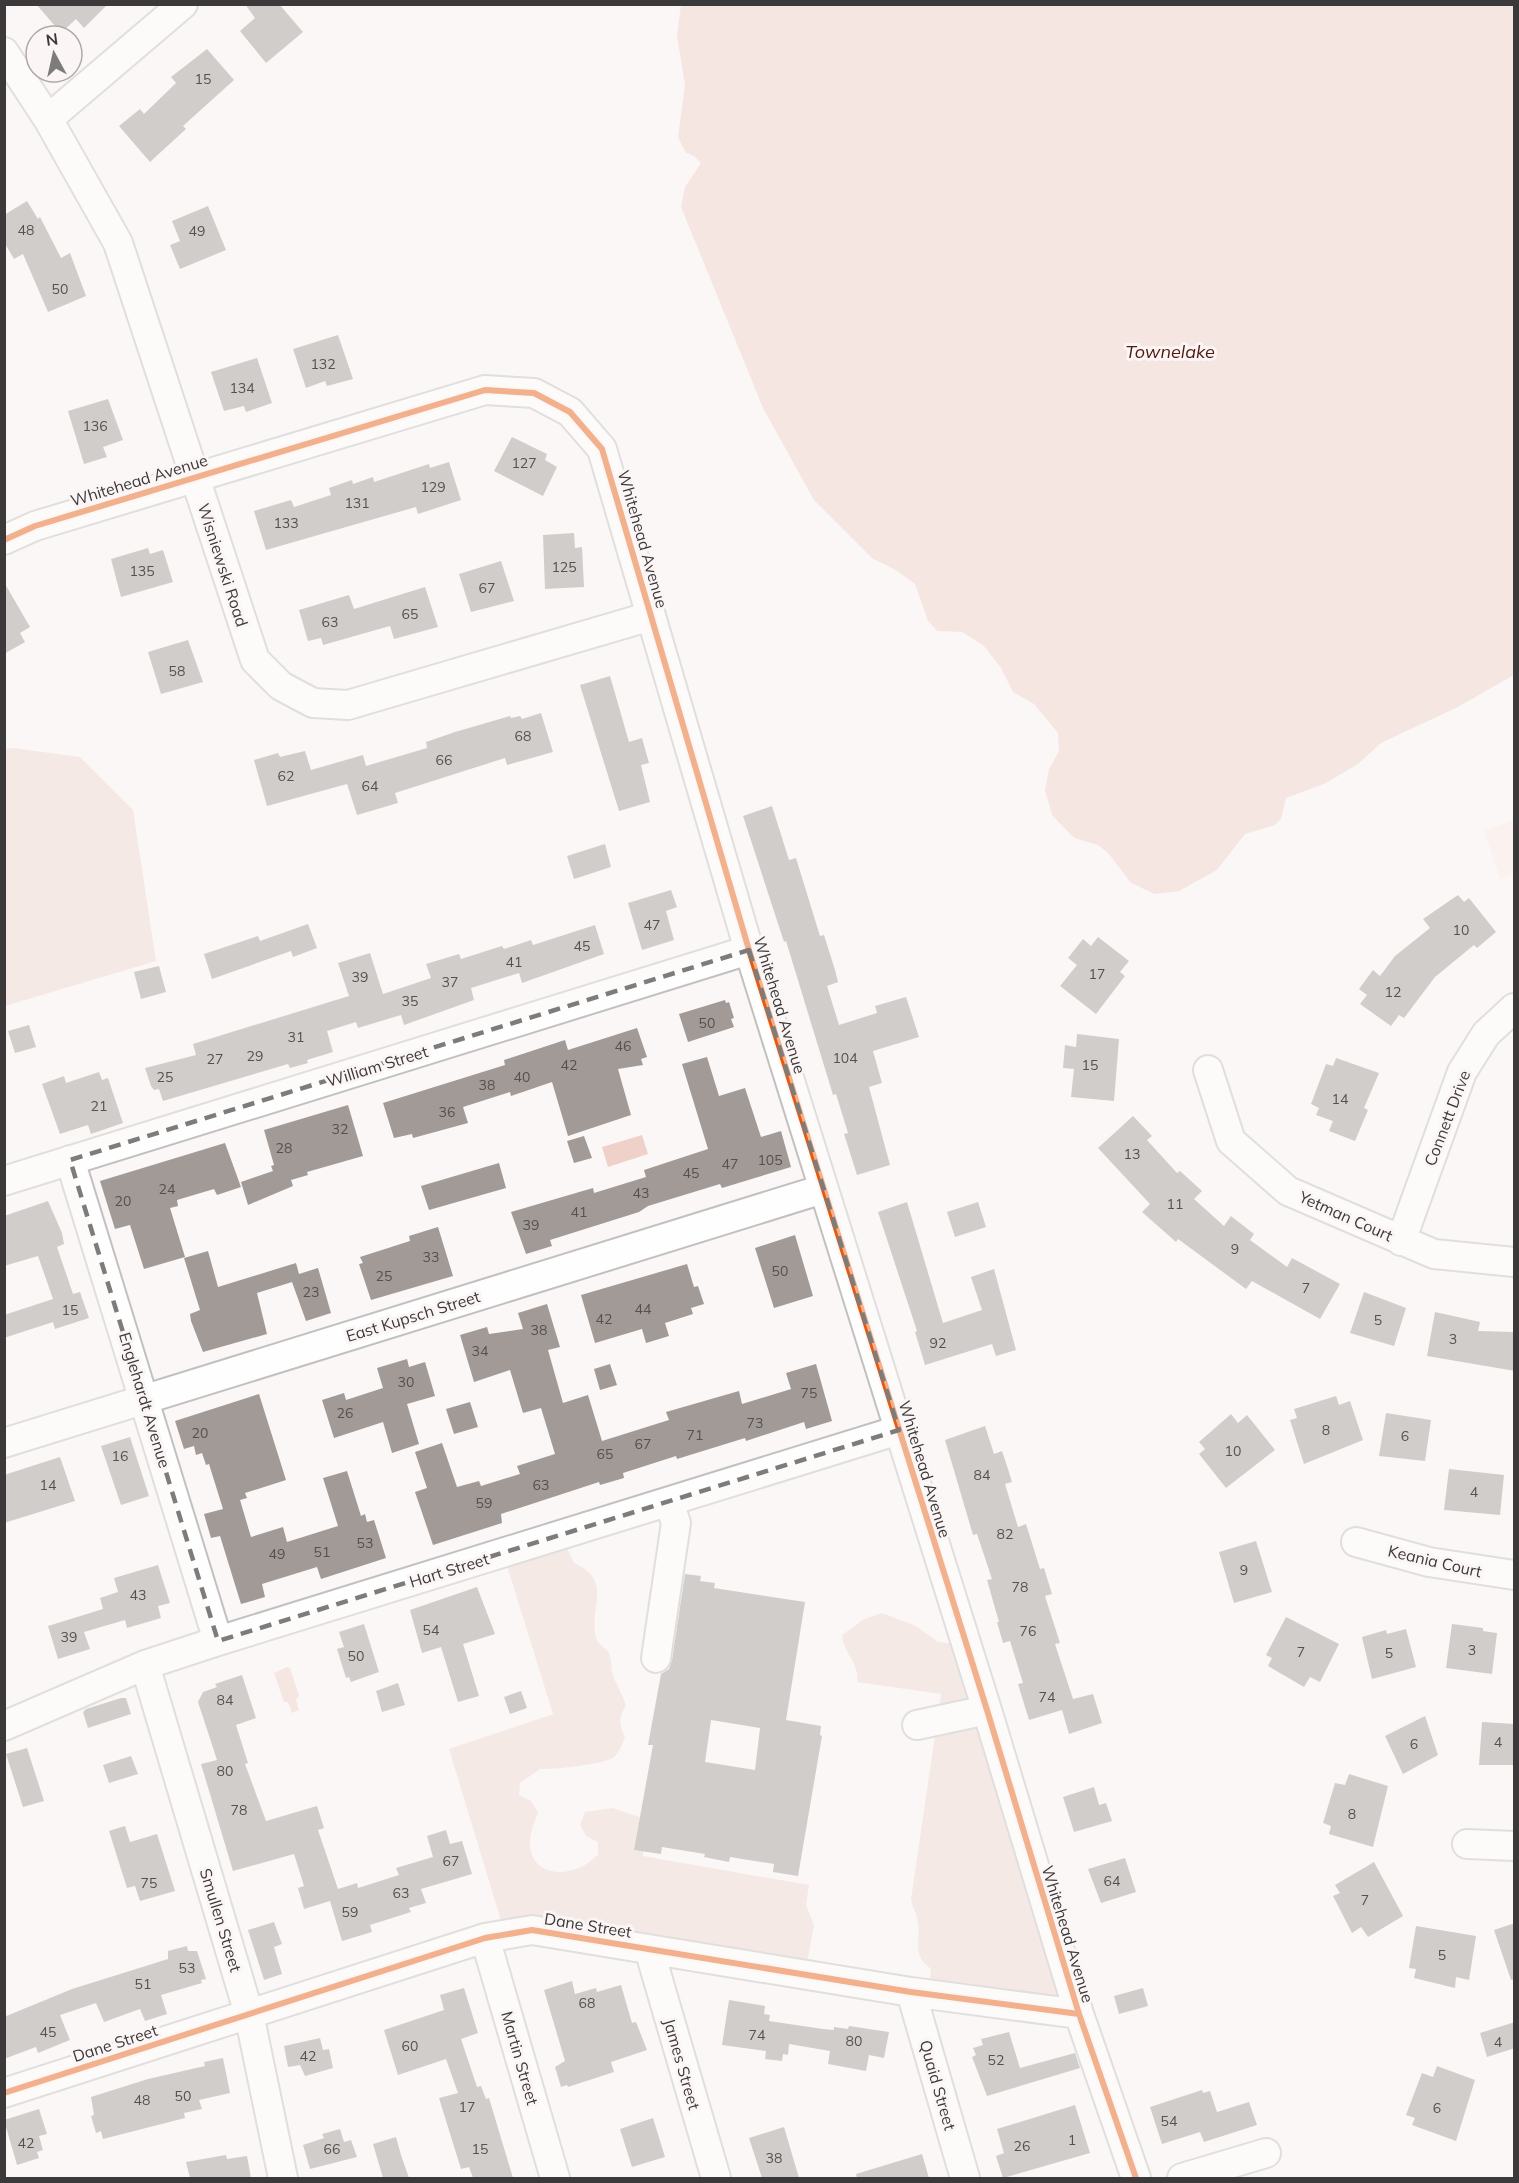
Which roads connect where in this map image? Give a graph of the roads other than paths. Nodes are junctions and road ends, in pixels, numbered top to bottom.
1 (183, 4) edge
2 (4, 52) edge
3 (48, 119) junction
4 (195, 477) junction
5 (4, 540) edge
6 (651, 616) junction
7 (749, 950) junction
8 (1515, 1008) edge
9 (1209, 1070) dead end
10 (70, 1160) junction
11 (4, 1181) edge
12 (823, 1189) junction
13 (1401, 1241) junction
14 (1515, 1262) edge
15 (145, 1399) junction
16 (899, 1430) junction
17 (4, 1443) edge
18 (669, 1502) junction
19 (1356, 1542) dead end
20 (1515, 1575) edge
21 (218, 1641) junction
22 (656, 1658) dead end
23 (145, 1665) junction
24 (987, 1710) junction
25 (917, 1725) dead end
26 (4, 1726) edge
27 (1467, 1844) dead end
28 (1515, 1846) edge
29 (485, 1938) junction
30 (649, 1949) junction
31 (911, 1992) junction
32 (249, 2014) junction
33 (1079, 2014) junction
34 (4, 2093) edge
35 (1266, 2153) dead end
36 (283, 2178) edge
37 (555, 2178) edge
38 (716, 2178) edge
39 (965, 2178) edge
40 (1136, 2178) edge
41 (1182, 2178) edge

1 - 3 street
2 - 3 street, Wisniewski Road
3 - 4 street, Wisniewski Road
4 - 5 street, Whitehead Avenue
4 - 6 street, Whitehead Avenue
4 - 6 street, Wisniewski Road
6 - 7 street, Whitehead Avenue
7 - 10 street, William Street
7 - 12 street, Whitehead Avenue
8 - 13 street, Connett Drive
9 - 13 street, Yetman Court
10 - 11 street, William Street
10 - 15 street, Englehardt Avenue
12 - 15 street, East Kupsch Street
12 - 16 street, Whitehead Avenue
13 - 14 street, Yetman Court
15 - 17 street, East Kupsch Street
15 - 21 street, Englehardt Avenue
16 - 18 street, Hart Street
16 - 24 street, Whitehead Avenue
18 - 21 street, Hart Street
18 - 22 street
19 - 20 street, Keania Court
21 - 23 street, Hart Street
23 - 26 street, Hart Street
23 - 32 street, Smullen Street
24 - 25 street
24 - 33 street, Whitehead Avenue
27 - 28 street
29 - 30 street, Dane Street
29 - 32 street, Dane Street
29 - 37 street, Martin Street
30 - 31 street, Dane Street
30 - 38 street, James Street
31 - 33 street, Dane Street
31 - 39 street, Quaid Street
32 - 34 street, Dane Street
32 - 36 street, Smullen Street
33 - 40 street, Whitehead Avenue
35 - 41 street

